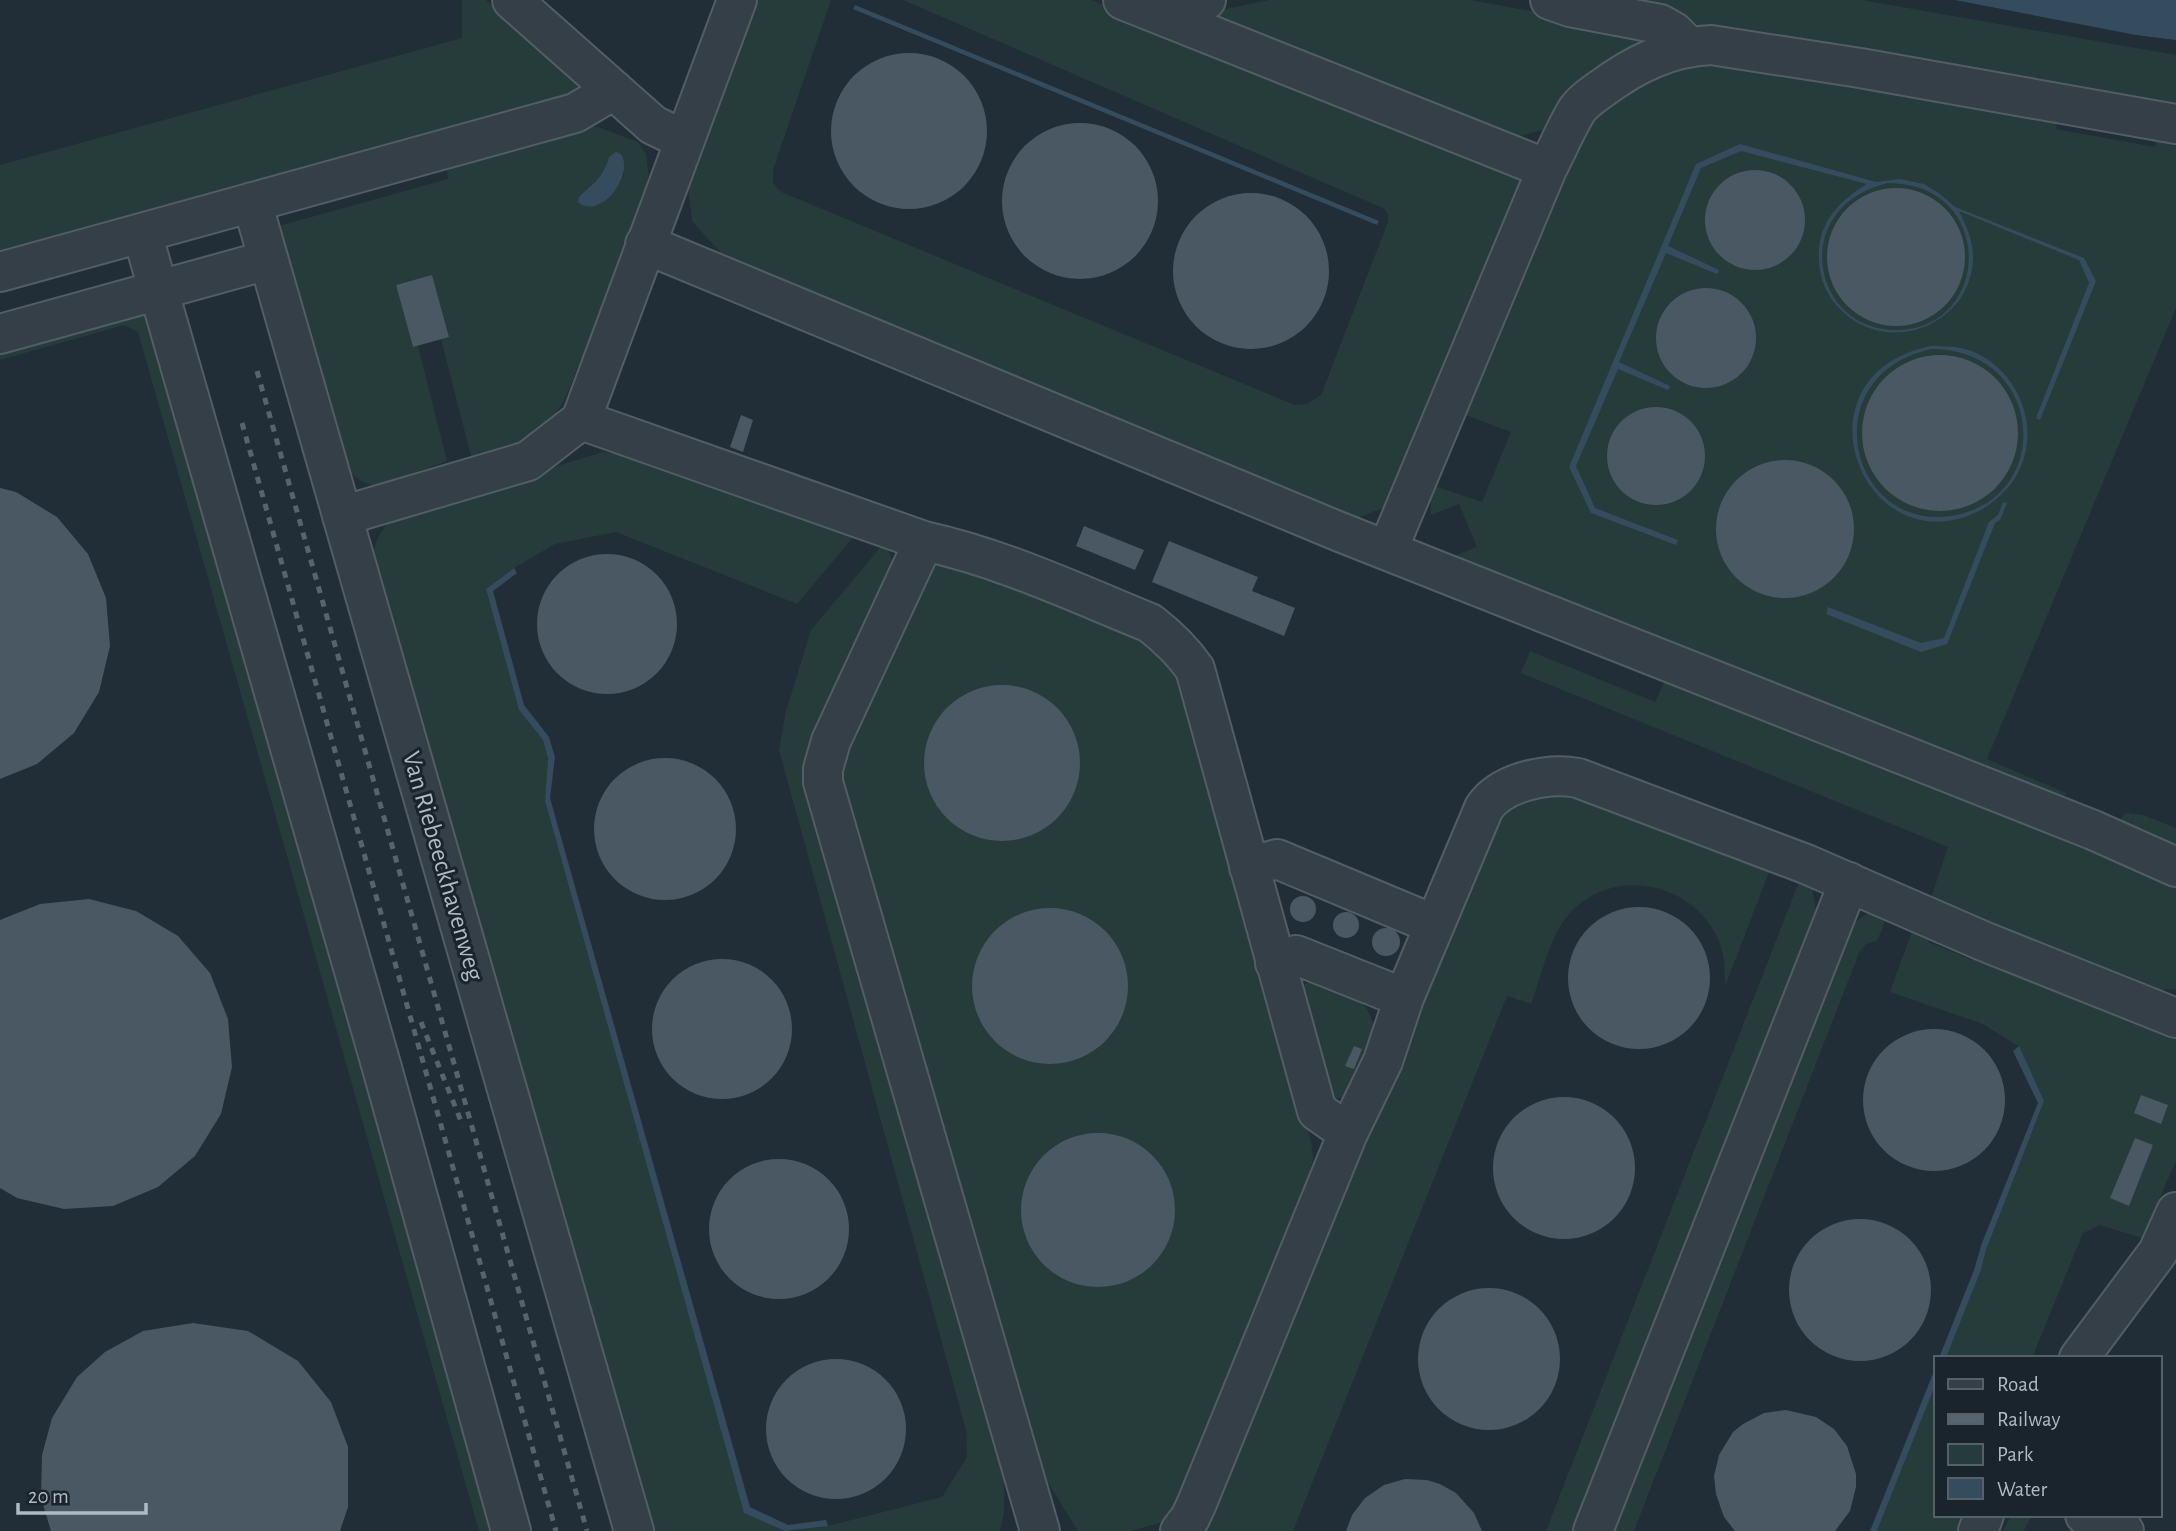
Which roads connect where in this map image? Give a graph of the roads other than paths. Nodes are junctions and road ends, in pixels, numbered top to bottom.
1 (512, 0) edge
2 (737, 0) edge
3 (1206, 0) edge
4 (1550, 0) edge
5 (1133, 4) edge
6 (1688, 46) junction
7 (614, 90) junction
8 (2176, 124) edge
9 (684, 140) junction
10 (1548, 169) junction
11 (251, 202) junction
12 (142, 233) junction
13 (645, 244) junction
14 (268, 260) junction
15 (0, 272) edge
16 (159, 289) junction
17 (0, 334) edge
18 (581, 419) junction
19 (342, 516) junction
20 (895, 531) junction
21 (1388, 549) junction
22 (1249, 867) junction
23 (2176, 867) edge
24 (1849, 882) junction
25 (1435, 925) junction
26 (1275, 962) junction
27 (1405, 998) junction
28 (2176, 1018) edge
29 (1348, 1133) junction
30 (2176, 1212) edge
31 (2080, 1356) edge
32 (2090, 1517) edge
33 (511, 1531) edge
34 (634, 1531) edge
35 (1040, 1531) edge
36 (1180, 1531) edge
37 (1593, 1531) edge
38 (2124, 1531) edge

1 - 7 lane
2 - 9 lane
3 - 5 lane
4 - 6 lane
5 - 10 lane
6 - 8 lane
6 - 10 lane
7 - 9 lane
7 - 11 lane
9 - 13 lane
10 - 21 lane
11 - 12 lane
11 - 14 lane, Van Riebeeckhavenweg
12 - 15 lane
12 - 16 lane
13 - 18 lane
13 - 21 lane
14 - 16 lane
14 - 19 lane, Van Riebeeckhavenweg
16 - 17 lane
16 - 33 lane
18 - 19 lane
18 - 20 lane
19 - 34 lane, Van Riebeeckhavenweg
20 - 22 lane
20 - 35 lane
21 - 23 lane
22 - 25 lane
22 - 26 lane
24 - 25 lane
24 - 28 lane
24 - 37 lane
25 - 27 lane
26 - 27 lane
26 - 29 lane
27 - 29 lane
29 - 36 lane
30 - 31 lane
32 - 38 lane

